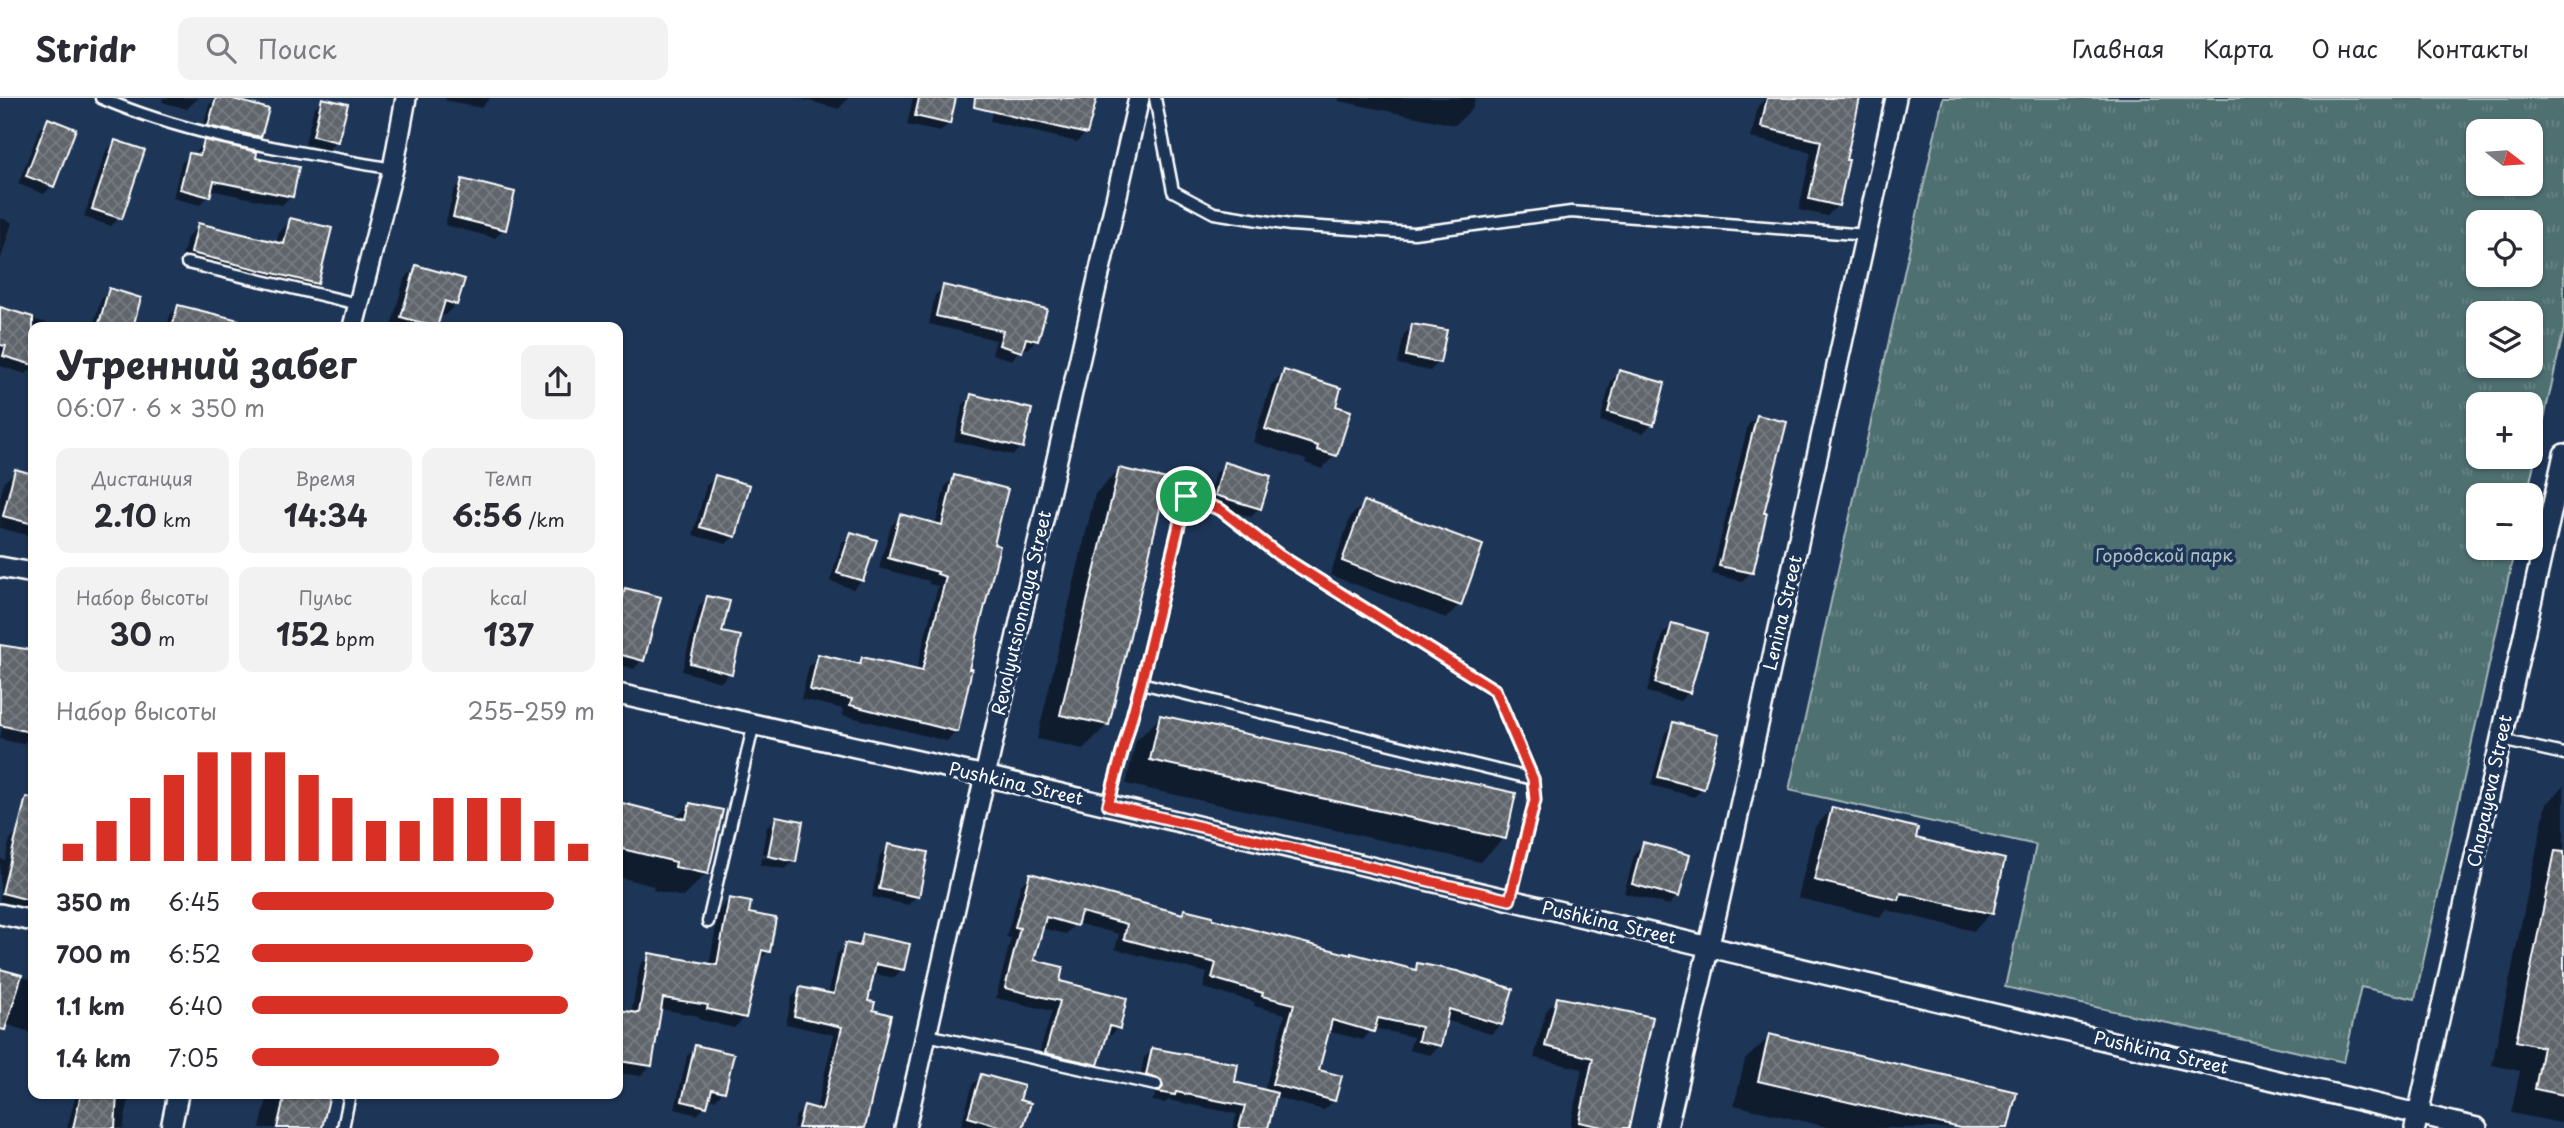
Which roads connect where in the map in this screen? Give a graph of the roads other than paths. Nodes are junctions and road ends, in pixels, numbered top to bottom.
1 (101, 98) edge
2 (406, 98) edge
3 (1139, 98) edge
4 (1155, 98) edge
5 (1896, 98) edge
6 (393, 169) junction
7 (1867, 235) junction
8 (187, 263) dead end
9 (358, 304) junction
10 (354, 322) edge
11 (2564, 454) edge
12 (0, 567) edge
13 (28, 572) edge
14 (1141, 683) junction
15 (623, 695) edge
16 (754, 723) junction
17 (2501, 740) junction
18 (2564, 754) edge
19 (985, 776) junction
20 (1533, 779) junction
21 (1108, 805) junction
22 (1510, 900) junction
23 (0, 914) edge
24 (28, 920) edge
25 (708, 922) dead end
26 (1709, 945) junction
27 (926, 1035) junction
28 (1156, 1085) dead end
29 (177, 1099) edge
30 (350, 1099) edge
31 (2417, 1121) edge
32 (171, 1128) edge
33 (343, 1128) edge
34 (905, 1128) edge
35 (1667, 1128) edge
36 (2477, 1128) edge

1 - 6 lane
2 - 6 street
3 - 19 street, Revolyutsionnaya Street
4 - 7 lane
5 - 7 street, Lenina Street
6 - 9 street
7 - 26 street, Lenina Street
8 - 9 lane
9 - 10 street
11 - 17 street, Chapayeva Street
12 - 13 street
14 - 20 lane
14 - 20 lane
14 - 21 lane
15 - 16 street, Pushkina Street
16 - 19 street, Pushkina Street
16 - 25 lane
17 - 18 lane
17 - 31 street, Chapayeva Street
19 - 21 street, Pushkina Street
19 - 27 street, Revolyutsionnaya Street
20 - 22 lane
21 - 22 street, Pushkina Street
22 - 26 street, Pushkina Street
23 - 24 street
26 - 31 street, Pushkina Street
26 - 35 street, Lenina Street
27 - 28 lane
27 - 34 street, Revolyutsionnaya Street
29 - 32 street
30 - 33 lane
31 - 36 street, Pushkina Street

